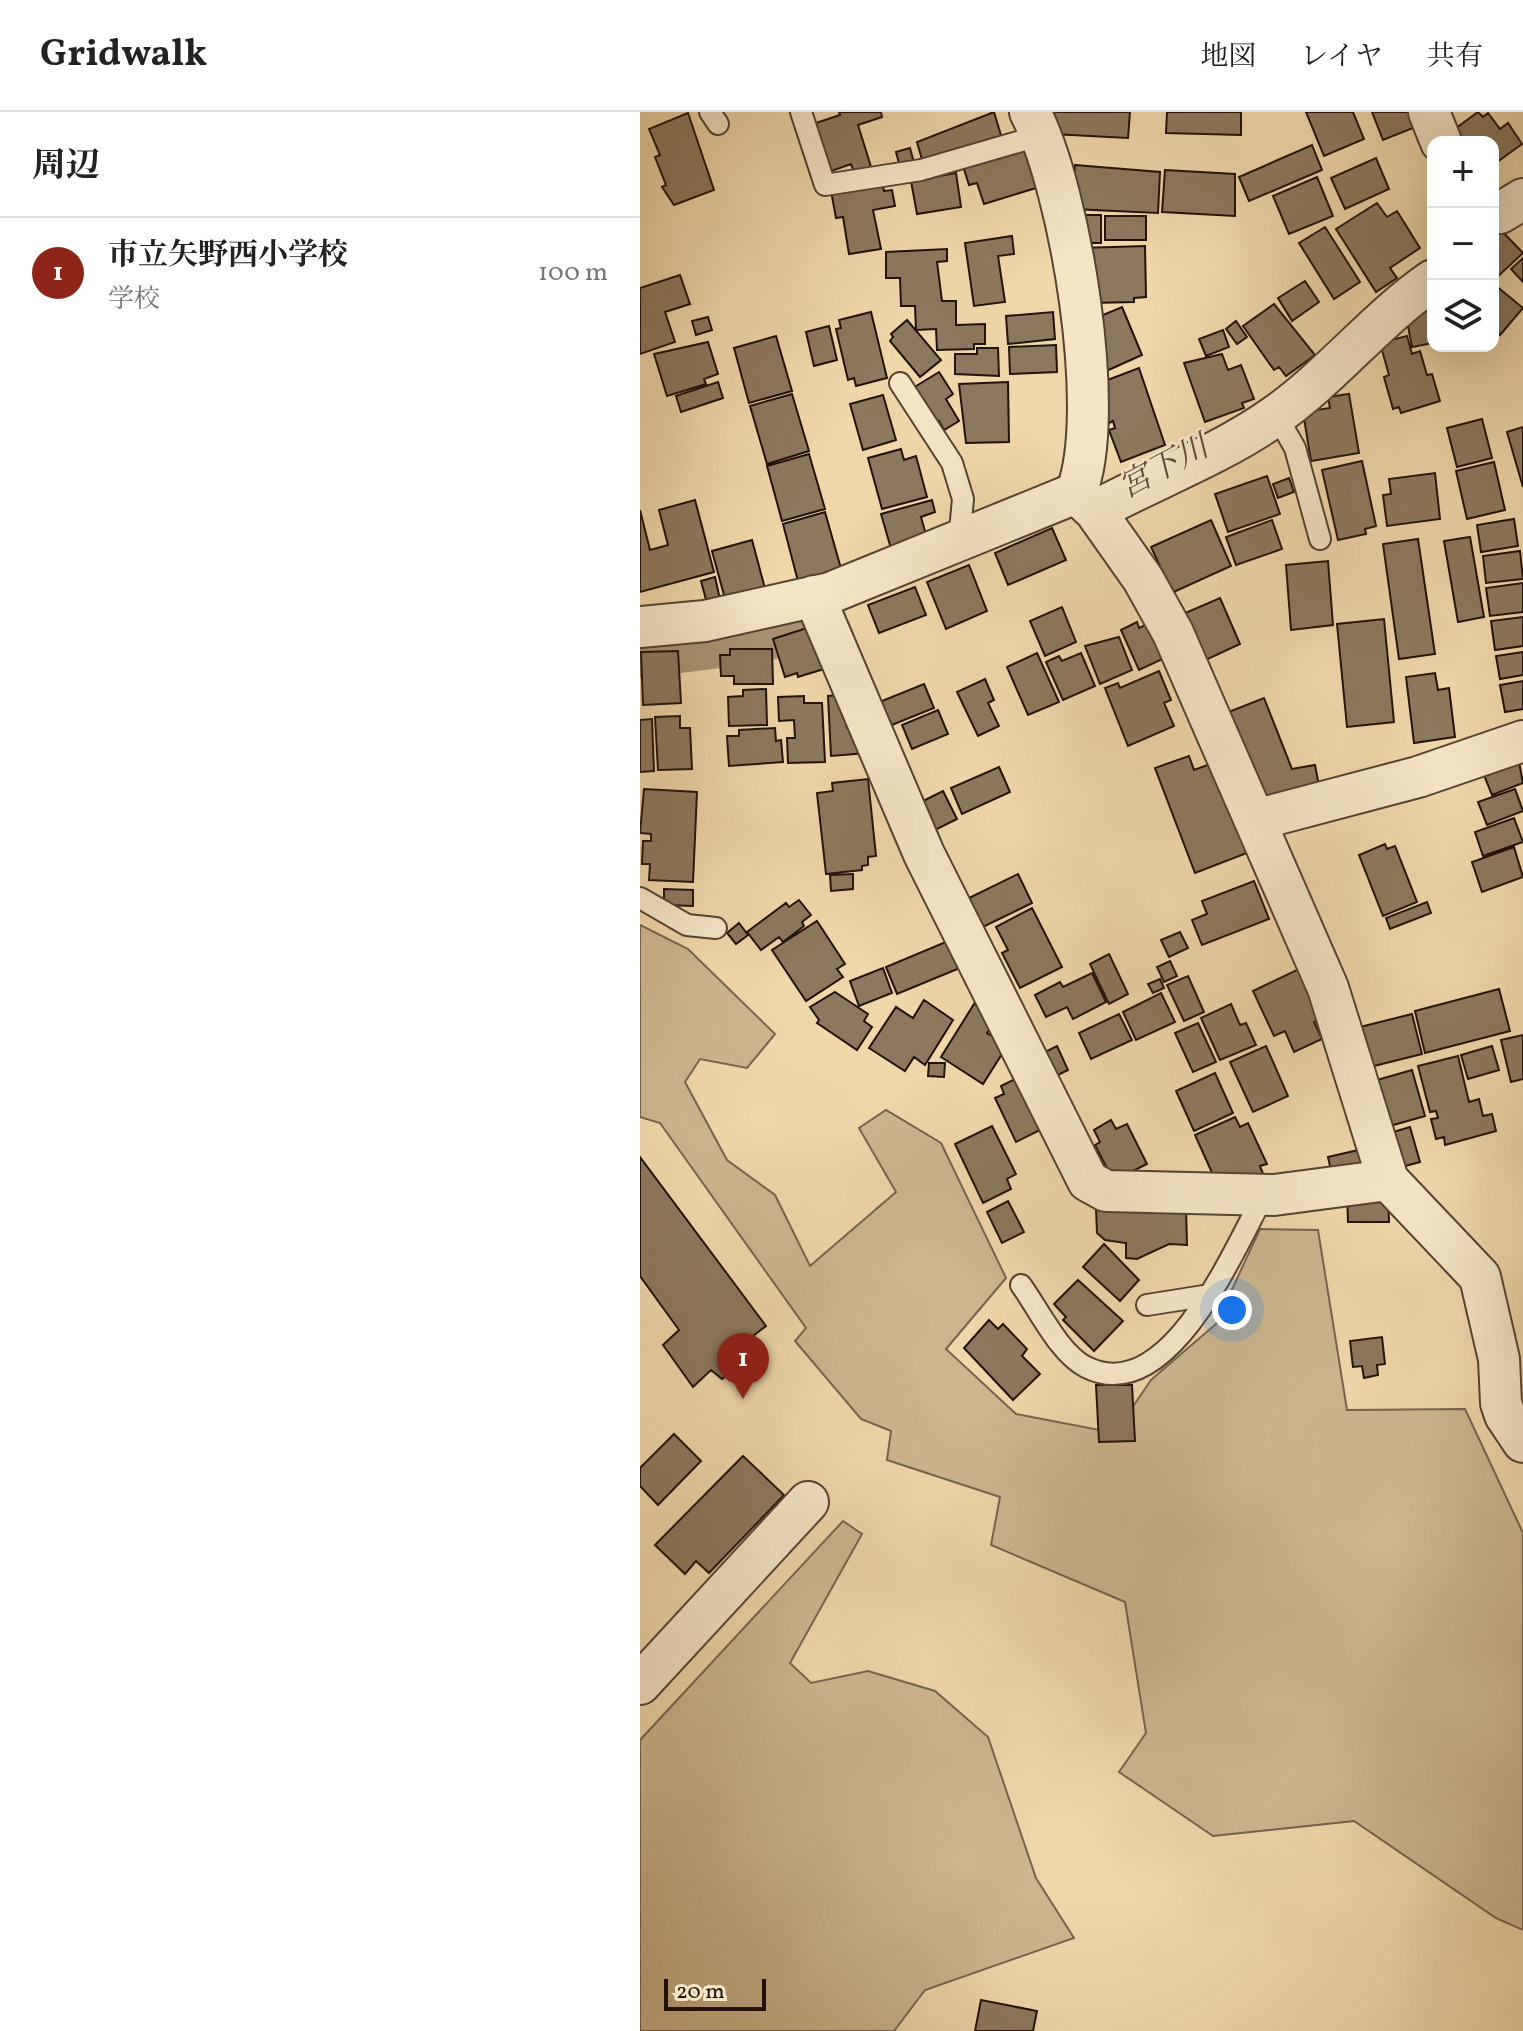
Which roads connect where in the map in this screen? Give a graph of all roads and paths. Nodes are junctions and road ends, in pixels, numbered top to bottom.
1 (801, 112) edge
2 (1429, 112) edge
3 (1036, 123) edge
4 (1439, 136) edge
5 (1427, 284) edge
6 (900, 383) dead end
7 (1276, 415) junction
8 (1086, 503) junction
9 (1320, 539) dead end
10 (959, 541) junction
11 (814, 596) junction
12 (640, 627) edge
13 (1523, 741) edge
14 (1255, 820) junction
15 (640, 898) edge
16 (716, 928) dead end
17 (1388, 1180) junction
18 (1264, 1195) junction
19 (1021, 1285) dead end
20 (1210, 1295) junction
21 (1147, 1305) dead end
22 (1523, 1442) edge
23 (808, 1502) dead end
24 (640, 1684) edge

1 - 3 lane
2 - 4 street
3 - 8 street
5 - 7 street
6 - 10 lane
7 - 8 street
7 - 9 lane
8 - 10 street
8 - 14 street
10 - 11 street
11 - 12 street
11 - 18 street
13 - 14 street
14 - 17 street
15 - 16 lane
17 - 18 street
17 - 22 street
18 - 20 lane
19 - 20 lane
20 - 21 lane
23 - 24 street

